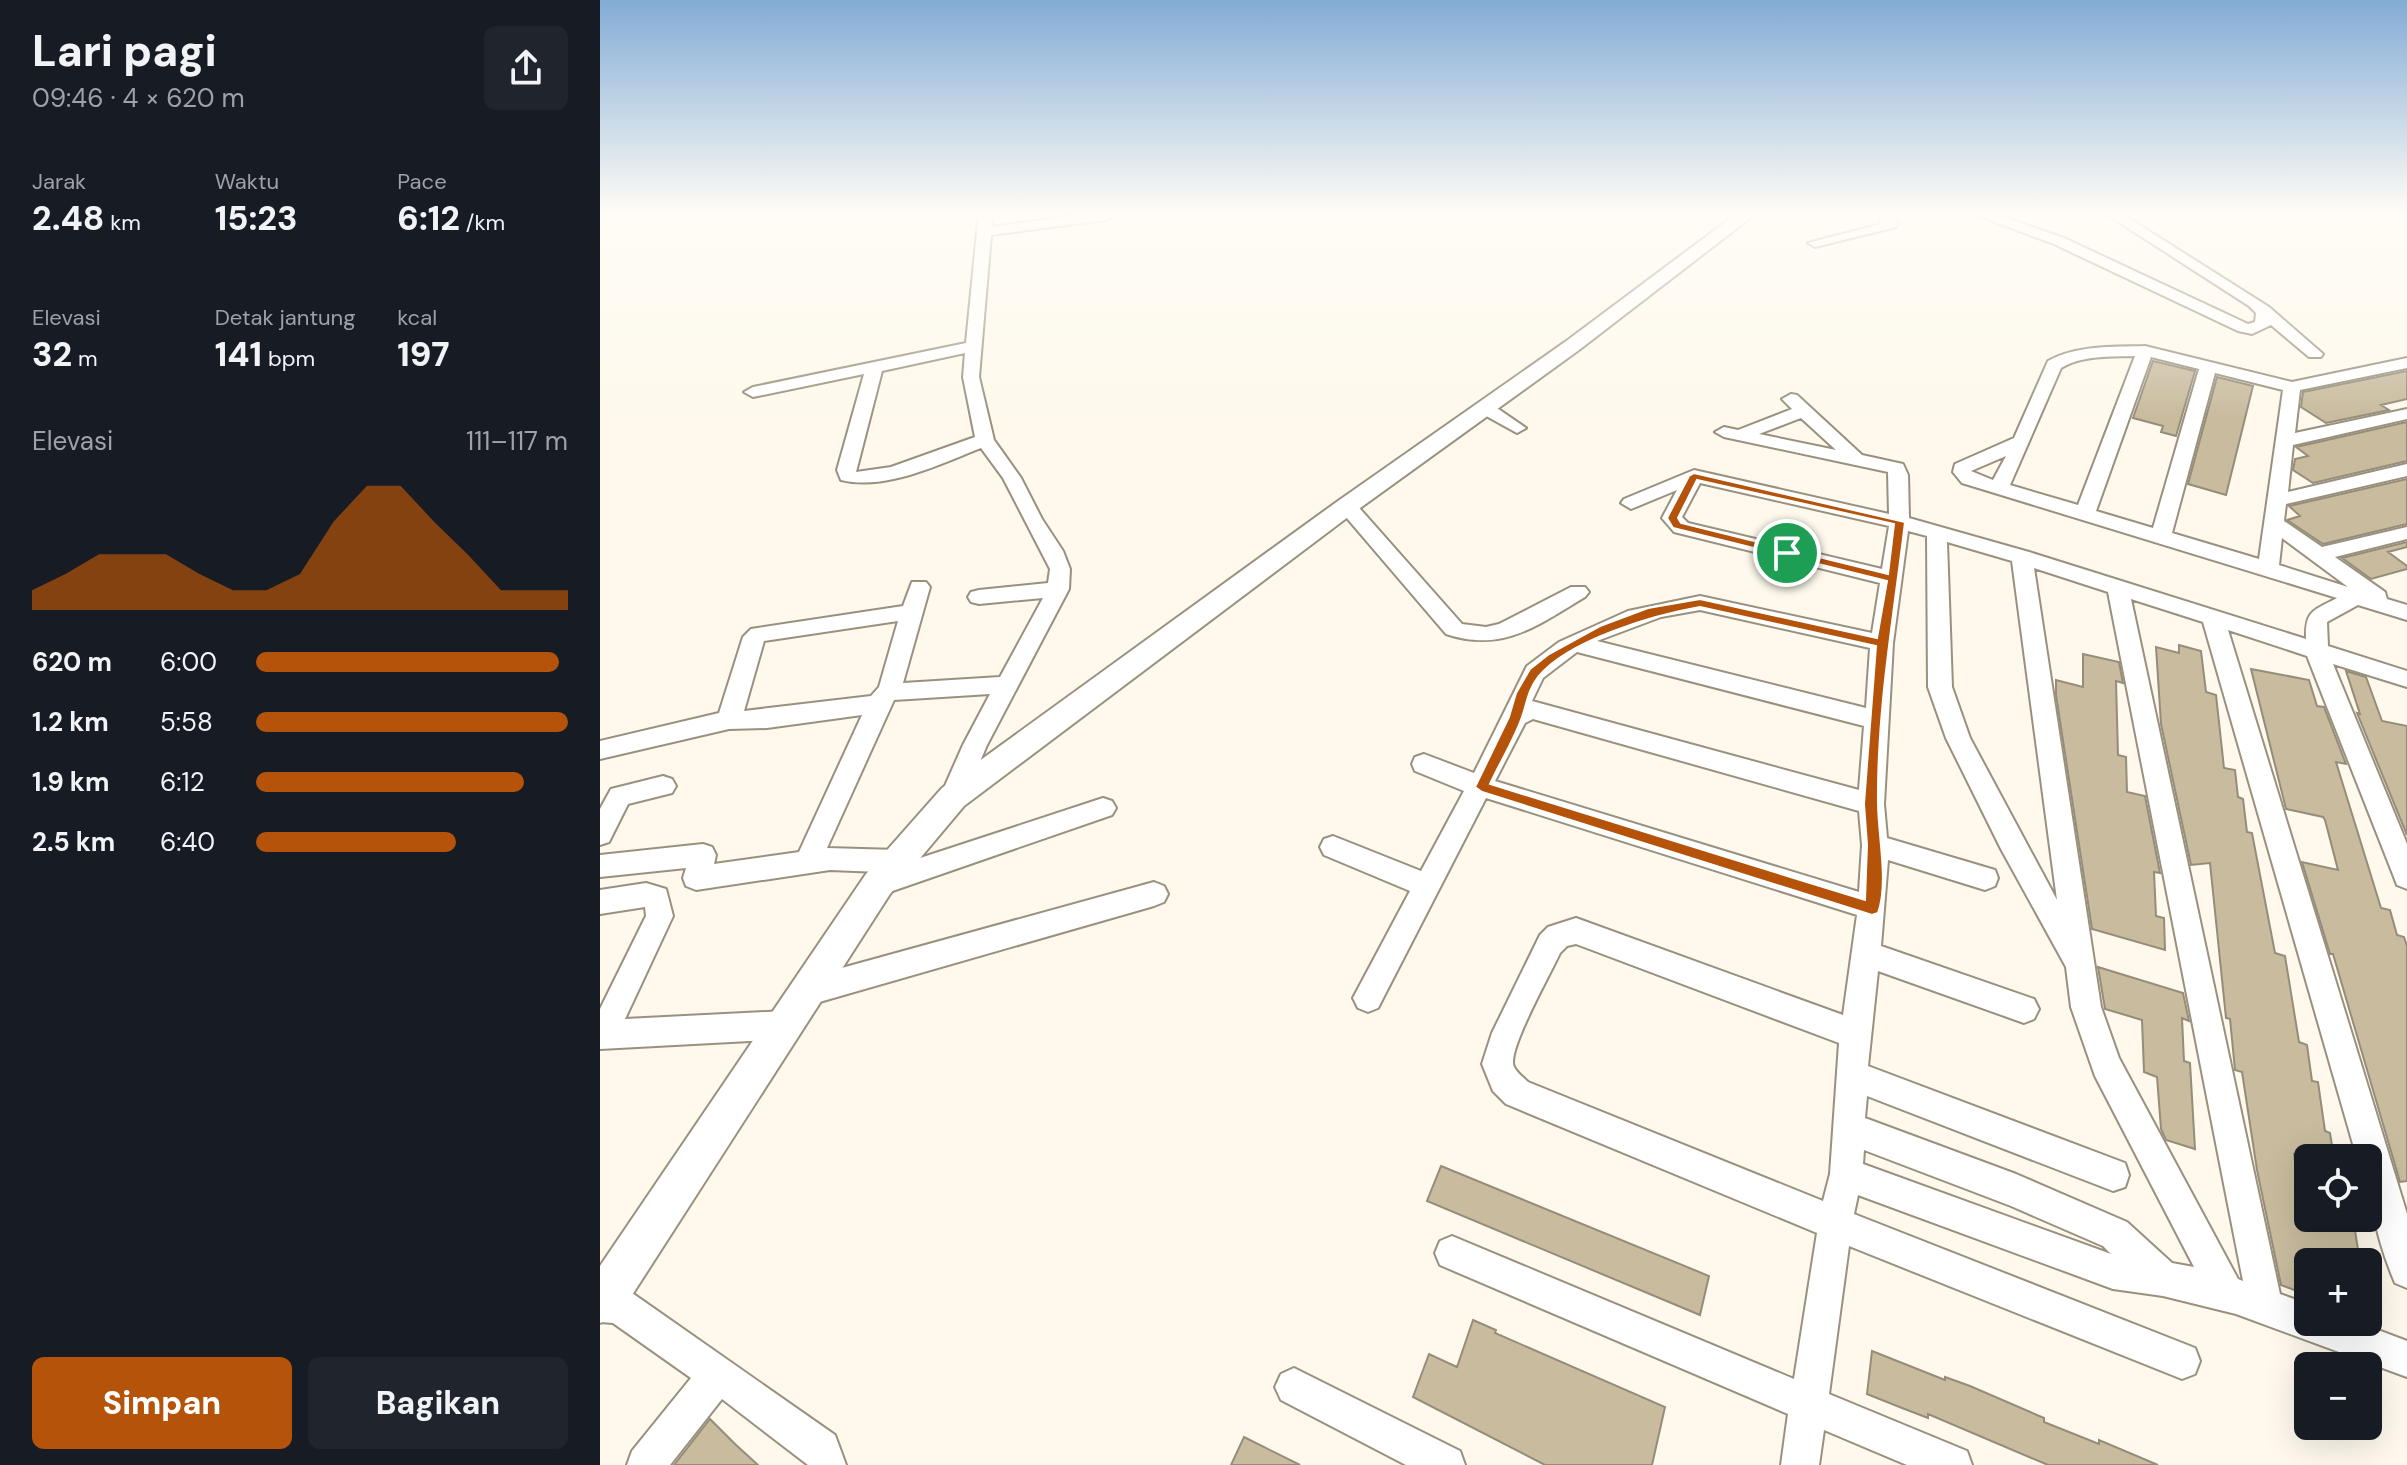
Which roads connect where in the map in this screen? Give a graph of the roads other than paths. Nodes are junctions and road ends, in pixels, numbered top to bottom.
1 (979, 280) edge
2 (1658, 280) edge
3 (2143, 280) edge
4 (2222, 280) edge
5 (2264, 310) junction
6 (972, 347) junction
7 (2145, 351) junction
8 (2315, 354) dead end
9 (2407, 363) edge
10 (2208, 367) junction
11 (874, 368) junction
12 (2385, 368) junction
13 (2407, 381) edge
14 (2292, 387) junction
15 (753, 392) dead end
16 (1485, 408) junction
17 (2407, 414) edge
18 (1517, 428) dead end
19 (985, 440) junction
20 (2285, 441) junction
21 (2021, 442) junction
22 (1856, 458) junction
23 (2407, 470) edge
24 (1694, 476) junction
25 (1999, 488) junction
26 (2277, 500) junction
27 (1631, 503) dead end
28 (1347, 506) junction
29 (2085, 514) junction
30 (1899, 522) junction
31 (2275, 524) junction
32 (1937, 533) junction
33 (2407, 533) edge
34 (2161, 536) junction
35 (2318, 555) junction
36 (2022, 557) junction
37 (2268, 567) junction
38 (1893, 579) junction
39 (919, 587) dead end
40 (2118, 587) junction
41 (1058, 589) junction
42 (1578, 592) dead end
43 (979, 597) dead end
44 (2353, 598) junction
45 (2402, 608) edge
46 (912, 612) junction
47 (2213, 618) junction
48 (1882, 643) junction
49 (1577, 644) junction
50 (2317, 652) junction
51 (2407, 679) edge
52 (1007, 685) junction
53 (884, 698) junction
54 (1516, 717) junction
55 (729, 720) junction
56 (1877, 720) junction
57 (600, 750) edge
58 (1424, 764) dead end
59 (663, 786) dead end
60 (1482, 787) junction
61 (953, 797) junction
62 (1871, 804) junction
63 (1103, 808) dead end
64 (601, 836) edge
65 (1875, 845) junction
66 (1333, 847) dead end
67 (898, 861) junction
68 (808, 862) junction
69 (600, 866) edge
70 (2407, 877) edge
71 (1985, 878) dead end
72 (878, 884) junction
73 (1428, 886) junction
74 (1154, 894) dead end
75 (600, 902) edge
76 (1872, 908) junction
77 (1867, 954) junction
78 (2081, 969) junction
79 (809, 991) junction
80 (1368, 998) dead end
81 (2024, 1009) dead end
82 (786, 1025) junction
83 (602, 1034) edge
84 (1855, 1034) junction
85 (1852, 1075) junction
86 (1849, 1128) junction
87 (1846, 1174) junction
88 (2113, 1175) dead end
89 (2007, 1187) junction
90 (1835, 1223) junction
91 (2005, 1232) junction
92 (1452, 1253) dead end
93 (2407, 1271) edge
94 (2160, 1275) junction
95 (2225, 1291) junction
96 (2265, 1305) junction
97 (613, 1307) edge
98 (2294, 1316) edge
99 (2345, 1336) edge
100 (2407, 1359) edge
101 (2182, 1361) dead end
102 (718, 1374) junction
103 (1294, 1387) dead end
104 (1811, 1402) junction
105 (646, 1465) edge
106 (827, 1465) edge
107 (1446, 1465) edge
108 (1800, 1465) edge
109 (1953, 1465) edge

1 - 6 street
2 - 16 street
3 - 5 street
4 - 5 street
5 - 8 street
6 - 11 street
6 - 19 street
7 - 10 street
7 - 21 street
7 - 29 street
9 - 12 street
10 - 14 street
10 - 34 street
11 - 15 street
11 - 19 street
12 - 13 street
12 - 14 street
14 - 20 street
16 - 18 street
16 - 28 street
17 - 20 street
19 - 41 street
20 - 26 street
21 - 25 street
21 - 25 street
22 - 22 street
22 - 30 street
23 - 26 street
24 - 27 street
24 - 30 street
24 - 38 street
25 - 29 street
26 - 31 street
28 - 42 street
28 - 61 street
29 - 34 street
30 - 32 street
30 - 38 street
31 - 35 street
31 - 37 street
32 - 36 street
32 - 78 street
33 - 35 street
34 - 37 street
35 - 45 street
36 - 40 street
36 - 78 street
37 - 44 street
38 - 48 street
39 - 46 street
40 - 47 street
40 - 96 street
41 - 43 street
41 - 52 street
44 - 45 street
44 - 50 street
46 - 53 street
46 - 55 street
47 - 50 street
47 - 93 street
48 - 49 street
48 - 56 street
49 - 54 street
49 - 56 street
50 - 51 street
50 - 70 street
52 - 53 street
52 - 61 street
53 - 55 street
53 - 68 street
54 - 60 street
54 - 62 street
55 - 57 street
56 - 62 street
58 - 60 street
59 - 64 street
60 - 73 street
60 - 76 street
61 - 67 street
62 - 65 street
63 - 72 street
65 - 71 street
65 - 76 street
66 - 73 street
67 - 68 street
67 - 72 street
68 - 69 street
72 - 79 street
73 - 80 street
74 - 79 street
75 - 83 street
76 - 77 street
77 - 81 street
77 - 84 street
78 - 95 street
79 - 82 street
82 - 83 street
82 - 97 street
84 - 85 street
84 - 90 street
85 - 86 street
85 - 88 street
86 - 87 street
86 - 89 street
87 - 90 street
87 - 91 street
89 - 91 street
89 - 94 street
90 - 101 street
90 - 104 street
91 - 94 street
92 - 104 street
94 - 95 street
95 - 96 street
96 - 98 street
97 - 102 street
99 - 100 street
102 - 105 street
102 - 106 street
103 - 107 street
104 - 108 street
104 - 109 street

